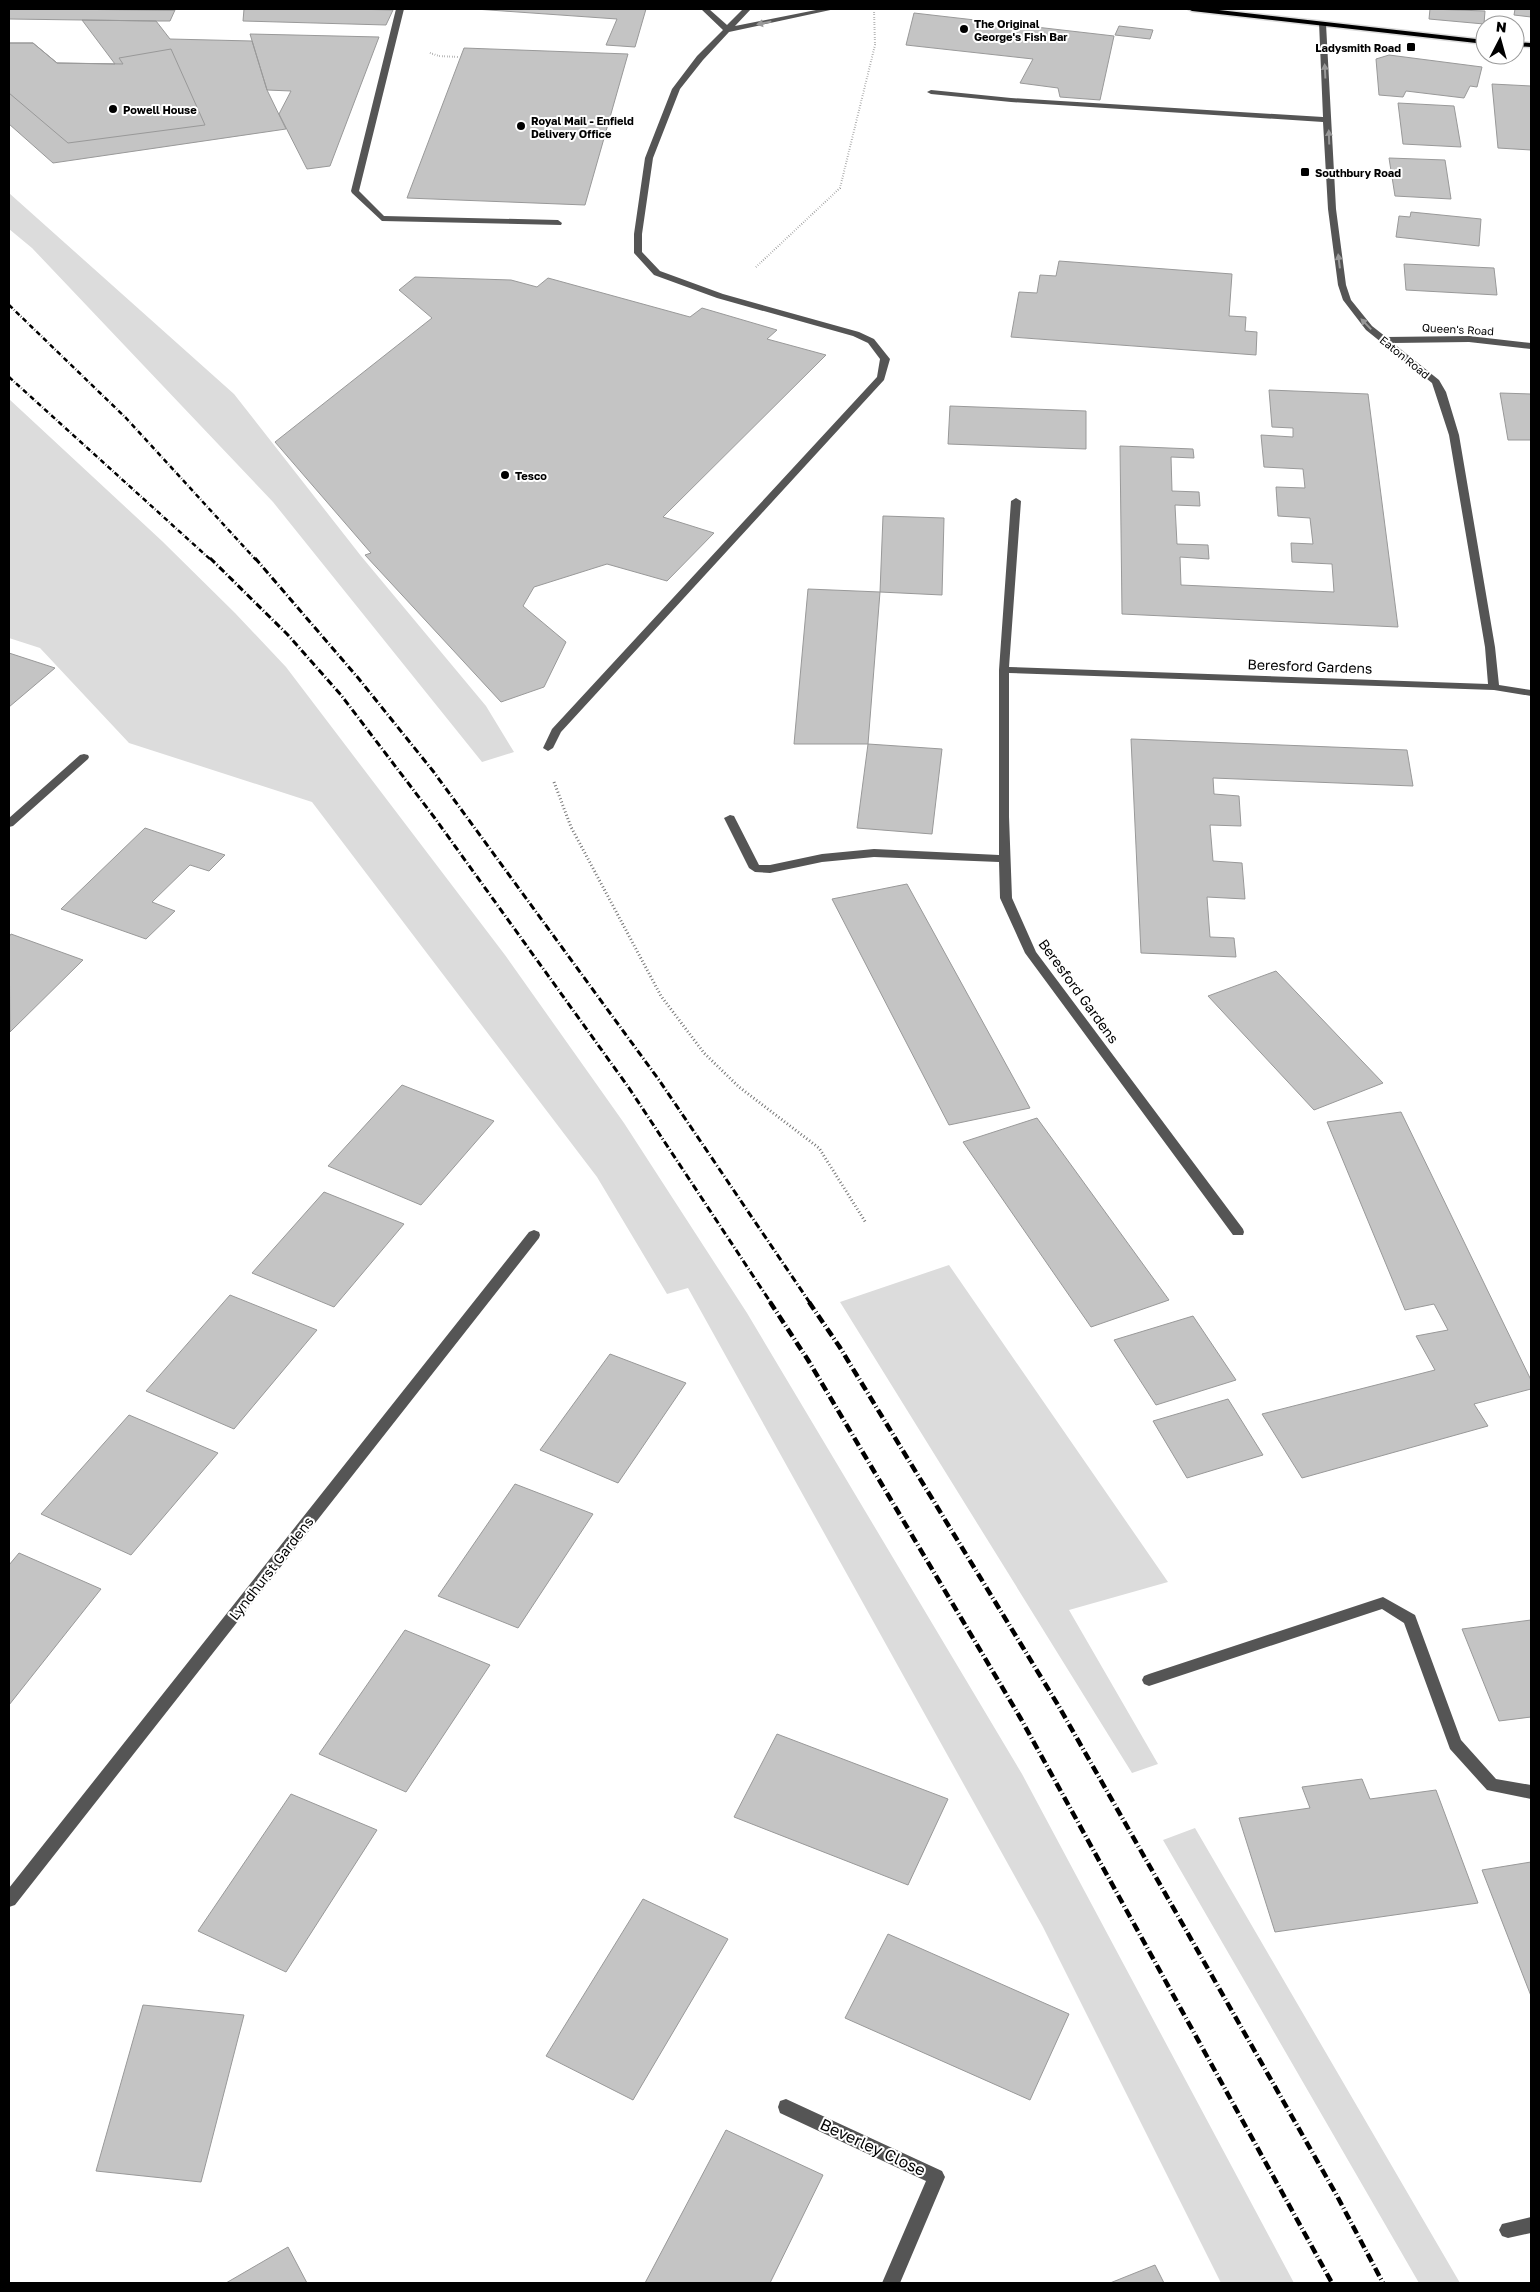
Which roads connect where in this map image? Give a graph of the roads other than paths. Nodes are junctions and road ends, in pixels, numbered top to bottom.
1 (400, 9) edge
2 (705, 9) edge
3 (746, 9) edge
4 (831, 9) edge
5 (1192, 9) edge
6 (801, 12) edge
7 (1322, 24) junction
8 (728, 30) junction
9 (1475, 41) edge
10 (931, 92) dead end
11 (1328, 120) junction
12 (558, 223) dead end
13 (1384, 340) junction
14 (1531, 346) edge
15 (1016, 500) dead end
16 (1004, 670) junction
17 (1494, 688) junction
18 (1531, 693) edge
19 (548, 748) road end
20 (84, 757) dead end
21 (730, 818) dead end
22 (9, 824) edge
23 (1004, 859) junction
24 (1238, 1232) dead end
25 (534, 1235) dead end
26 (1149, 1680) dead end
27 (1531, 1792) edge
28 (9, 1900) edge
29 (786, 2107) dead end
30 (1531, 2225) edge
31 (1508, 2230) dead end
32 (891, 2283) edge

1 - 12 street
2 - 8 street
3 - 8 street
4 - 6 street
5 - 7 main road
6 -> 8 street
7 - 9 main road
11 -> 7 street, Eaton Road
8 - 19 street
10 - 11 street
13 -> 11 street, Eaton Road
13 - 14 street, Queen's Road
13 - 17 street, Eaton Road
15 - 16 street, Beresford Gardens
16 - 17 street, Beresford Gardens
16 - 23 street, Beresford Gardens
17 - 18 street
20 - 22 street
21 - 23 street
23 - 24 street, Beresford Gardens
25 - 28 street, Lyndhurst Gardens
26 - 27 street
29 - 32 street, Beverley Close
30 - 31 street

